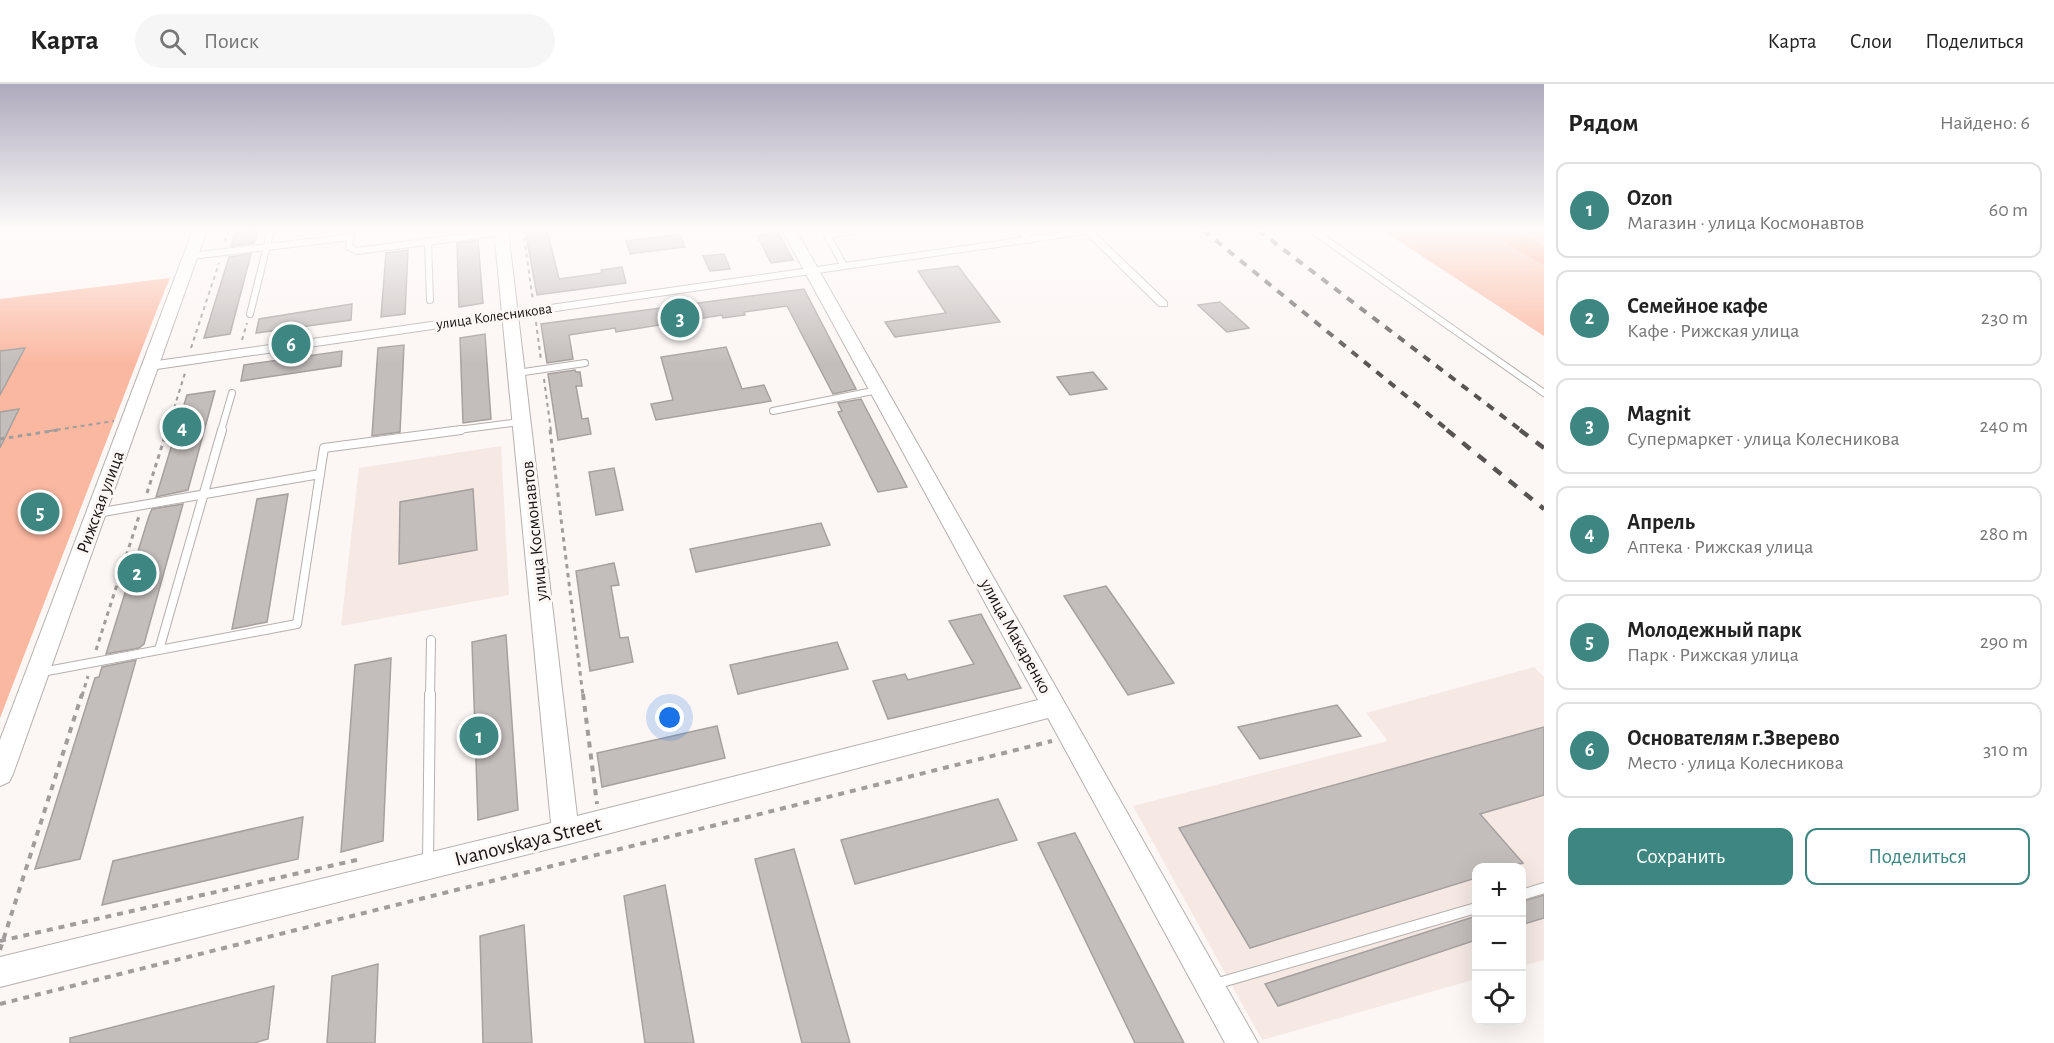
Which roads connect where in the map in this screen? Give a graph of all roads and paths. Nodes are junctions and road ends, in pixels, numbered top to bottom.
1 (183, 275) edge
2 (215, 275) edge
3 (260, 275) edge
4 (429, 275) edge
5 (506, 275) edge
6 (530, 275) edge
7 (780, 275) edge
8 (815, 275) edge
9 (1133, 275) edge
10 (1376, 275) edge
11 (430, 300) dead end
12 (1163, 304) dead end
13 (535, 311) junction
14 (250, 314) joint
15 (510, 314) junction
16 (191, 348) dead end
17 (239, 353) junction
18 (585, 363) dead end
19 (150, 366) junction
20 (543, 370) junction
21 (517, 373) junction
22 (878, 390) junction
23 (231, 393) dead end
24 (1544, 393) edge
25 (773, 411) dead end
26 (131, 418) junction
27 (522, 421) junction
28 (0, 439) edge
29 (320, 474) junction
30 (203, 495) junction
31 (96, 513) junction
32 (431, 640) dead end
33 (159, 650) junction
34 (37, 673) junction
35 (1054, 706) junction
36 (1071, 736) junction
37 (0, 774) edge
38 (597, 806) dead end
39 (566, 832) junction
40 (428, 866) junction
41 (1544, 888) edge
42 (1526, 893) edge
43 (1472, 909) edge
44 (0, 972) edge
45 (1210, 986) junction
46 (0, 1004) edge
47 (1242, 1043) edge

1 - 19 street, Рижская улица
2 - 16 path
3 - 14 lane
4 - 11 lane
5 - 15 street, улица Космонавтов
6 - 13 path
7 - 13 street, улица Колесникова
8 - 22 street, улица Макаренко
9 - 12 street
10 - 24 lane
13 - 15 street, улица Колесникова
13 - 20 path
14 - 17 path
15 - 17 street, улица Колесникова
15 - 21 street, улица Космонавтов
17 - 19 street, улица Колесникова
18 - 20 lane
19 - 26 street, Рижская улица
20 - 21 lane
20 - 38 path
21 - 27 street, улица Космонавтов
22 - 25 lane
22 - 35 street, улица Макаренко
23 - 30 lane
26 - 28 path
26 - 31 street, Рижская улица
27 - 29 lane
27 - 39 street, улица Космонавтов
29 - 30 lane
29 - 33 lane
30 - 31 lane
30 - 33 lane
31 - 34 street, Рижская улица
32 - 40 lane
33 - 34 lane
34 - 37 street, Рижская улица
35 - 36 street, улица Макаренко
35 - 39 street, Ivanovskaya Street
36 - 45 street, улица Макаренко
36 - 46 path
39 - 40 street, Ivanovskaya Street
40 - 44 street, Ivanovskaya Street
41 - 42 lane
43 - 45 lane
45 - 47 street, улица Макаренко

